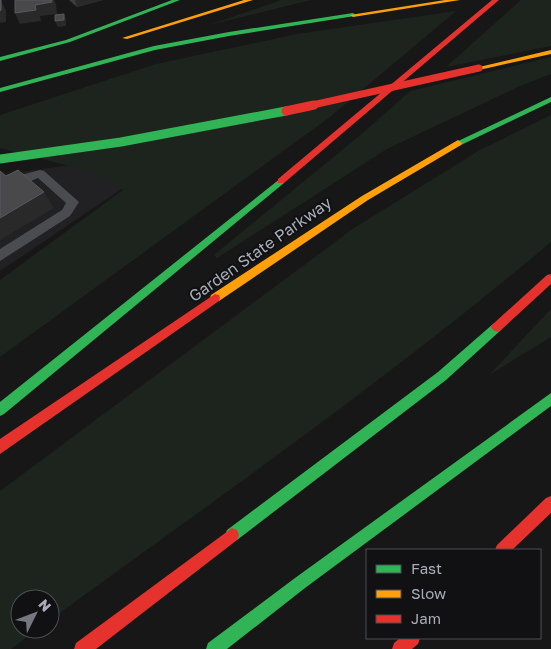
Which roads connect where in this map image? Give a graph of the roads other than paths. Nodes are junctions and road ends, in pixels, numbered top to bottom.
1 (177, 0) edge
2 (250, 0) edge
3 (457, 0) edge
4 (496, 0) edge
5 (298, 12) dead end
6 (111, 25) junction
7 (215, 36) junction
8 (25, 41) dead end
9 (111, 43) dead end
10 (551, 52) edge
11 (0, 59) edge
12 (0, 90) edge
13 (551, 99) edge
14 (0, 159) edge
15 (0, 190) edge
16 (0, 256) edge
17 (551, 278) edge
18 (551, 399) edge
19 (0, 410) edge
20 (0, 447) edge
21 (551, 502) edge
22 (503, 549) edge
23 (411, 639) edge
24 (82, 649) edge
25 (214, 649) edge
26 (400, 649) edge

1 - 6 main road
2 - 9 main road
3 - 7 main road
4 - 19 main road
5 - 7 main road
6 - 8 main road
6 - 11 main road
7 - 12 main road
10 - 14 main road, bridge
13 - 20 main road, Garden State Parkway
15 - 16 lane
17 - 24 main road
18 - 25 main road
21 - 22 main road
23 - 26 main road

